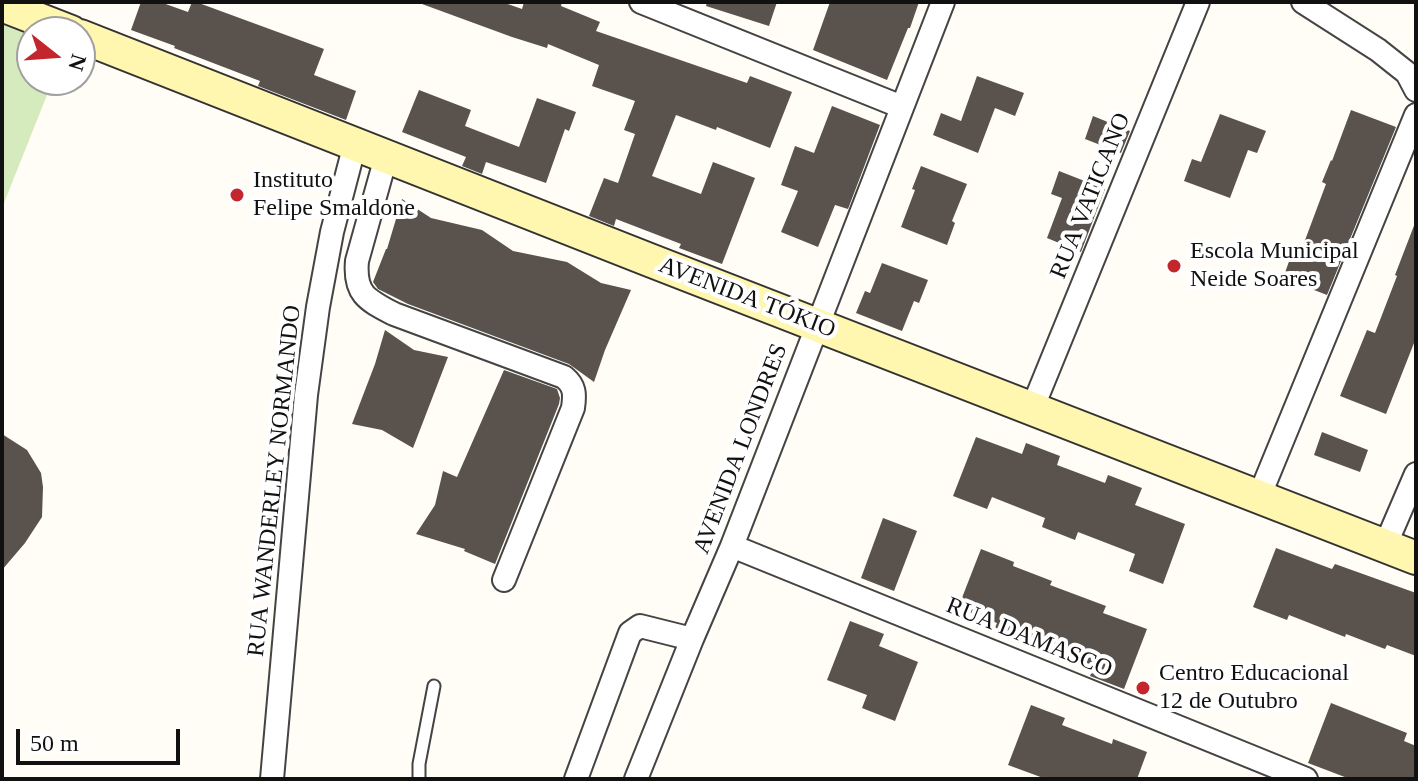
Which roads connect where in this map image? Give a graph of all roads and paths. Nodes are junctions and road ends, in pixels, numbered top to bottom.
1 (641, 2) edge
2 (943, 2) edge
3 (1198, 2) edge
4 (1303, 2) edge
5 (2, 5) edge
6 (30, 16) edge
7 (96, 42) edge
8 (1416, 90) edge
9 (902, 107) junction
10 (1416, 115) edge
11 (355, 144) junction
12 (386, 157) junction
13 (817, 326) junction
14 (1032, 409) junction
15 (1416, 474) edge
16 (1259, 497) junction
17 (732, 546) junction
18 (1385, 546) junction
19 (1416, 558) edge
20 (504, 580) dead end
21 (692, 639) junction
22 (434, 686) dead end
23 (640, 778) edge
24 (272, 779) edge
25 (419, 779) edge
26 (576, 779) edge
27 (1306, 779) edge

1 - 9 street
2 - 9 street, AVENIDA LONDRES
3 - 14 street, RUA VATICANO
4 - 8 street
5 - 6 street
7 - 11 street, AVENIDA TÓKIO
9 - 13 street, AVENIDA LONDRES
10 - 16 street
11 - 12 street, AVENIDA TÓKIO
11 - 24 street, RUA WANDERLEY NORMANDO
12 - 13 street, AVENIDA TÓKIO
12 - 20 street
13 - 14 street, AVENIDA TÓKIO
13 - 17 street, AVENIDA LONDRES
14 - 16 street, AVENIDA TÓKIO
15 - 18 street
16 - 18 street, AVENIDA TÓKIO
17 - 21 street, AVENIDA LONDRES
17 - 27 street, RUA DAMASCO
18 - 19 street, AVENIDA TÓKIO
21 - 23 street, AVENIDA LONDRES
21 - 26 street
22 - 25 lane

